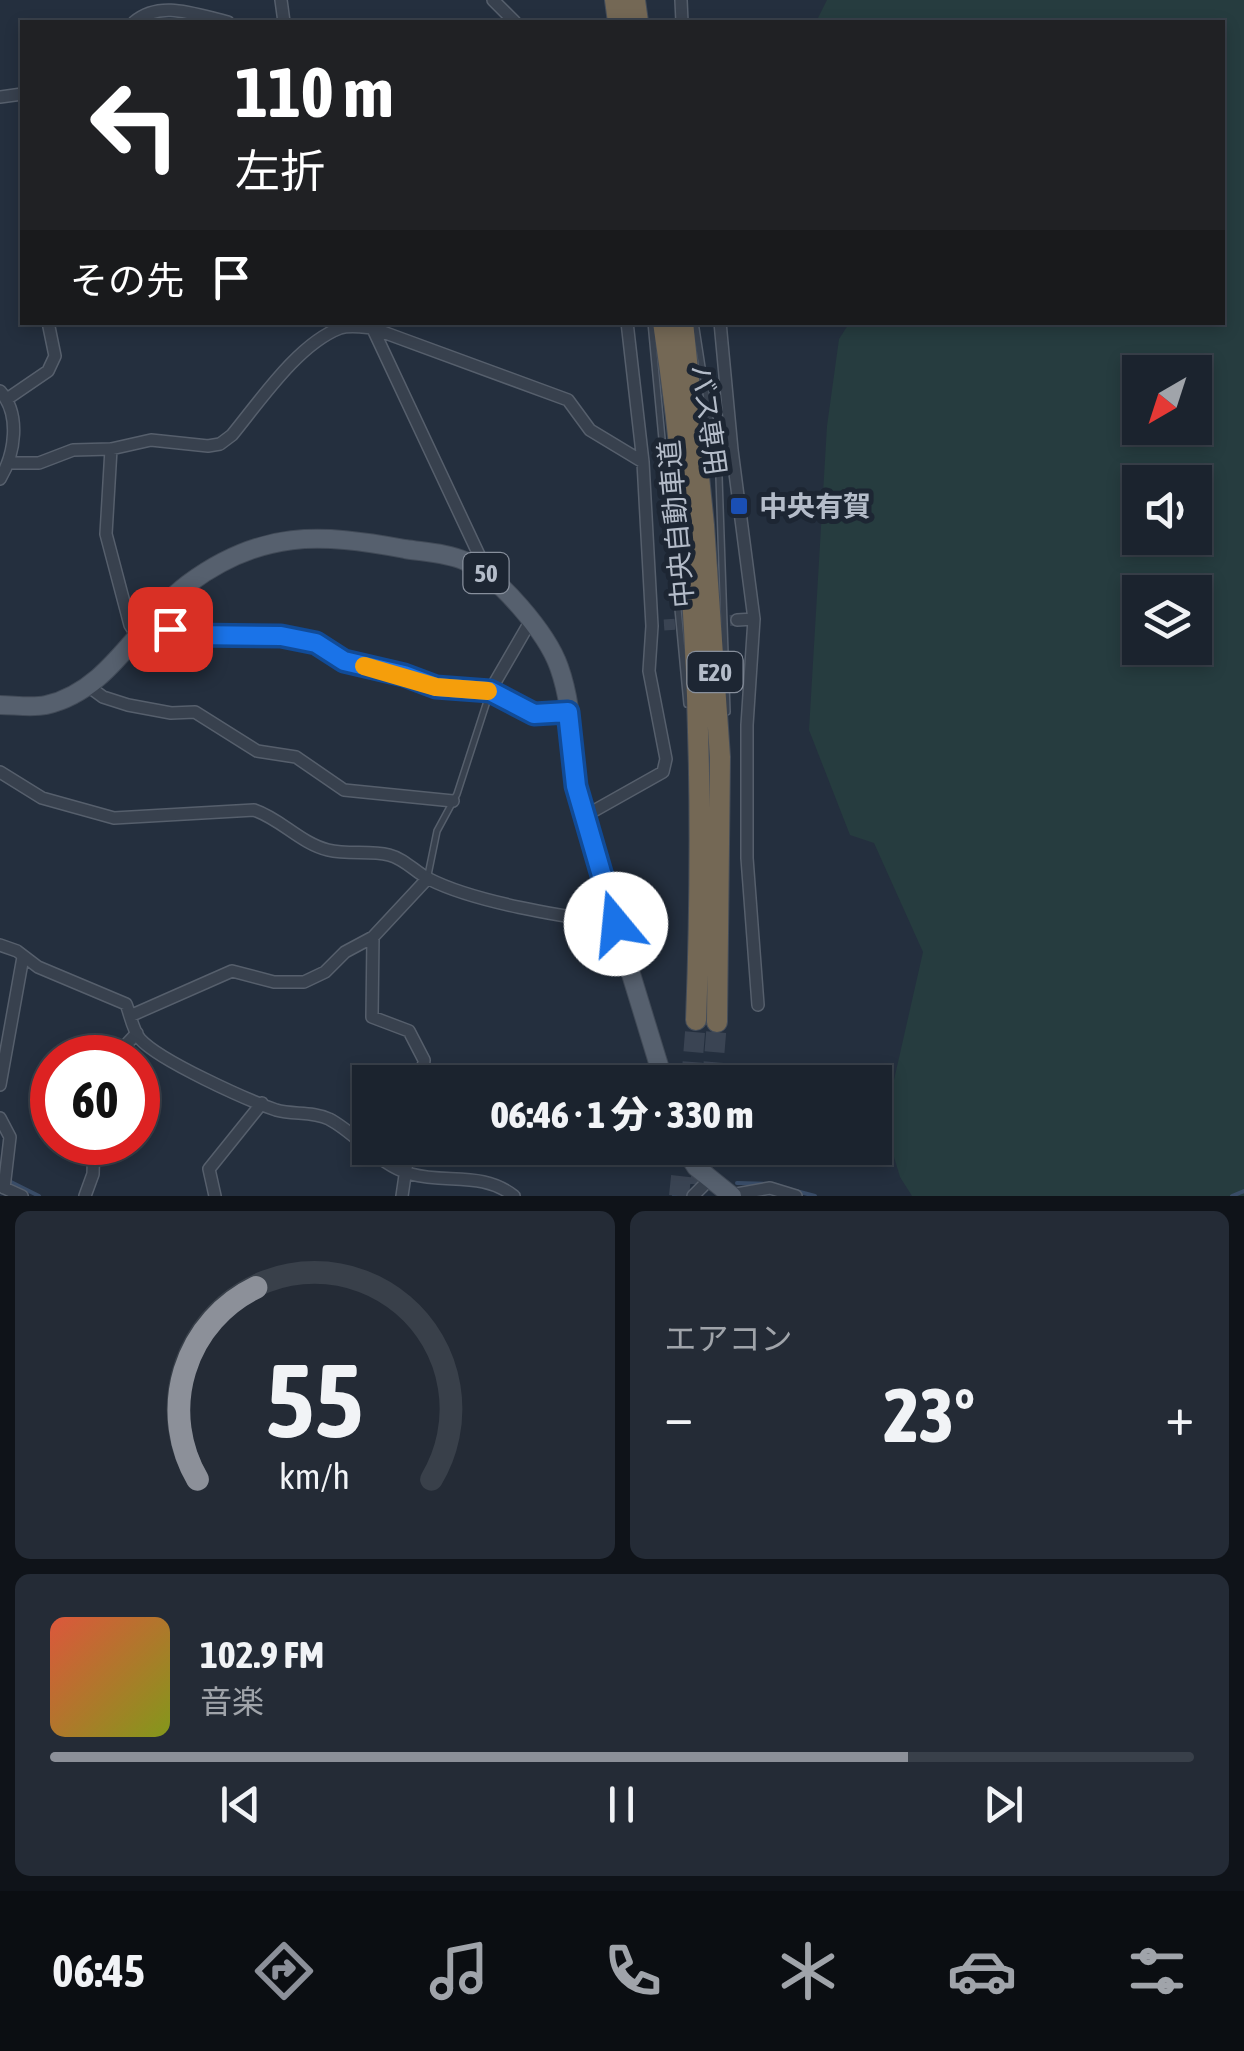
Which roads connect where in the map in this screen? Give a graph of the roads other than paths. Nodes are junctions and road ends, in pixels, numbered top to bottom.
1 (493, 0) edge
2 (136, 20) edge
3 (220, 20) edge
4 (513, 20) edge
5 (49, 325) edge
6 (372, 325) edge
7 (627, 325) edge
8 (651, 325) edge
9 (664, 325) edge
10 (683, 325) edge
11 (695, 325) edge
12 (720, 325) edge
13 (4, 395) edge
14 (111, 449) junction
15 (643, 462) junction
16 (9, 463) junction
17 (0, 479) edge
18 (488, 574) junction
19 (754, 618) junction
20 (738, 620) tunnel mouth
21 (530, 622) junction
22 (144, 630) junction
23 (88, 686) junction
24 (490, 691) junction
25 (0, 705) edge
26 (568, 712) junction
27 (700, 728) junction
28 (720, 758) junction
29 (0, 772) edge
30 (453, 801) junction
31 (584, 817) junction
32 (428, 878) junction
33 (616, 924) junction
34 (373, 937) junction
35 (0, 945) edge
36 (23, 957) junction
37 (758, 1005) dead end
38 (130, 1016) junction
39 (137, 1033) joint
40 (424, 1065) edge
41 (659, 1065) edge
42 (0, 1085) edge
43 (262, 1103) junction
44 (0, 1118) edge
45 (93, 1165) edge
46 (405, 1165) edge
47 (696, 1165) edge
48 (404, 1172) junction
49 (709, 1180) junction
50 (2, 1187) edge
51 (22, 1196) edge
52 (85, 1196) edge
53 (215, 1196) edge
54 (402, 1196) edge
55 (514, 1196) edge
56 (693, 1196) edge
57 (732, 1196) edge
58 (796, 1196) edge

1 - 4 street
2 - 3 street
5 - 13 street
6 - 14 street
6 - 15 street
6 - 18 street
7 - 15 street
8 - 27 lane, バス専用
9 - 27 highway, 中央自動車道 / E20
10 - 28 highway, 中央自動車道 / E20
11 - 28 lane, バス専用
12 - 19 street
13 - 16 street
14 - 16 street
14 - 22 street
15 - 31 street
16 - 17 street
18 - 21 main road, 50
18 - 22 main road, 50
19 - 20 street
19 - 37 street
21 - 24 street
21 - 26 main road, 50
22 - 23 main road, 50
22 - 24 lane
23 - 25 main road, 50
23 - 30 street
24 - 26 lane
24 - 30 lane
26 - 31 main road, 50
27 - 28 highway, 中央自動車道 / E20
29 - 32 street
30 - 32 lane
31 - 33 main road, 50
32 - 33 street
32 - 34 street
33 - 41 main road, 50
34 - 38 street
34 - 40 street
35 - 36 street
36 - 38 street
36 - 42 street
38 - 39 street
39 - 43 street
43 - 48 street
43 - 53 street
44 - 50 street
45 - 52 street
46 - 48 street
47 - 49 main road
48 - 54 street
48 - 55 street
49 - 56 street
49 - 57 main road
50 - 51 street
57 - 58 street

